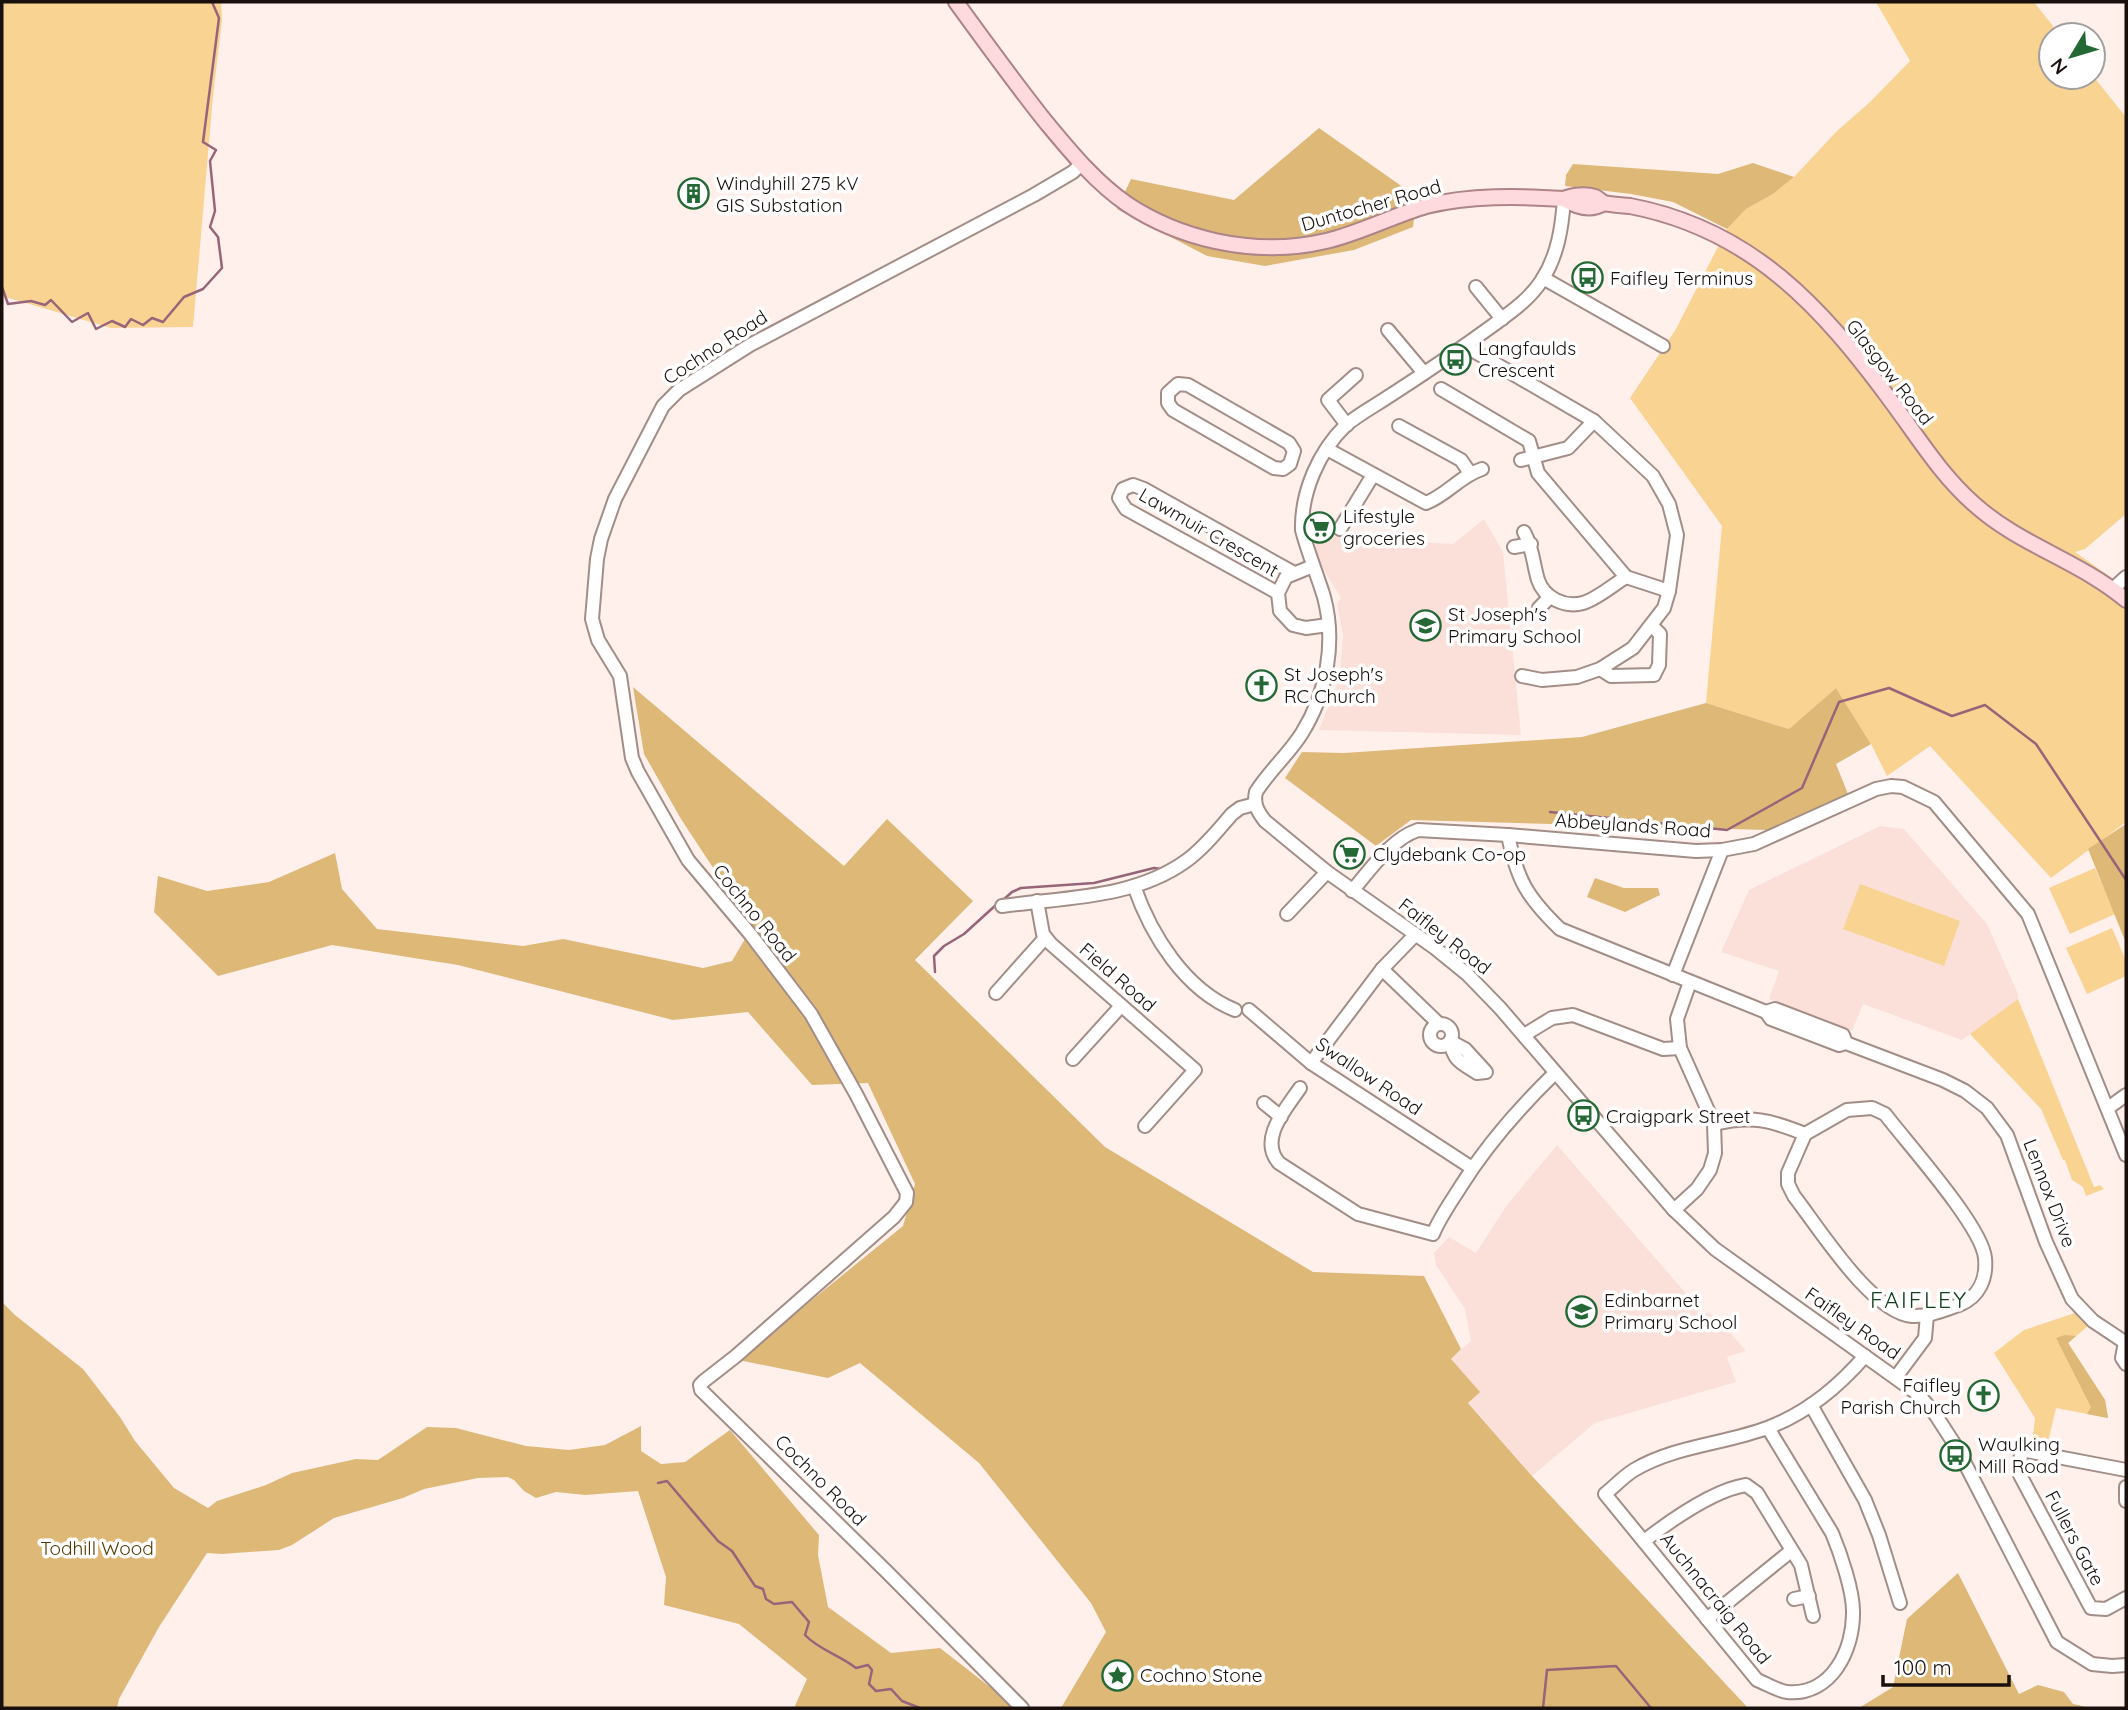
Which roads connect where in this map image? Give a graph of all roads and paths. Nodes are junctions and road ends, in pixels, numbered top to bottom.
1 (956, 2) edge
2 (1081, 164) junction
3 (1564, 199) junction
4 (1604, 203) junction
5 (1580, 206) junction
6 (1563, 219) junction
7 (1543, 278) junction
8 (1476, 287) dead end
9 (1502, 319) junction
10 (1388, 330) dead end
11 (1663, 345) dead end
12 (1465, 346) junction
13 (1424, 373) junction
14 (1356, 375) dead end
15 (1441, 389) dead end
16 (1594, 421) junction
17 (1347, 425) junction
18 (1399, 426) dead end
19 (1327, 449) junction
20 (1527, 458) junction
21 (1293, 460) junction
22 (1314, 469) junction
23 (1373, 475) junction
24 (1340, 529) dead end
25 (1524, 532) dead end
26 (1531, 544) junction
27 (1514, 547) dead end
28 (1313, 566) junction
29 (1294, 573) junction
30 (1626, 577) junction
31 (2126, 577) edge
32 (2113, 589) junction
33 (1669, 591) junction
34 (1278, 593) junction
35 (1550, 597) junction
36 (2126, 600) edge
37 (1539, 608) dead end
38 (1328, 625) junction
39 (1652, 626) junction
40 (1600, 670) junction
41 (1522, 676) dead end
42 (1255, 804) junction
43 (1508, 835) junction
44 (1723, 850) junction
45 (1327, 873) junction
46 (1135, 886) junction
47 (1352, 891) junction
48 (1037, 901) junction
49 (1003, 906) dead end
50 (1287, 914) dead end
51 (1415, 935) junction
52 (1045, 938) junction
53 (1382, 969) junction
54 (1673, 975) junction
55 (1690, 982) junction
56 (996, 993) dead end
57 (1121, 1006) junction
58 (1235, 1010) dead end
59 (1249, 1010) dead end
60 (1524, 1035) junction
61 (1450, 1041) dead end
62 (1680, 1048) junction
63 (1073, 1059) dead end
64 (1311, 1063) junction
65 (1555, 1073) junction
66 (1300, 1088) dead end
67 (2126, 1095) edge
68 (1264, 1103) dead end
69 (2108, 1108) junction
70 (1281, 1117) junction
71 (1714, 1124) junction
72 (1145, 1126) dead end
73 (1805, 1134) junction
74 (2126, 1155) edge
75 (1472, 1168) junction
76 (1674, 1210) junction
77 (1927, 1315) junction
78 (2126, 1343) edge
79 (1865, 1356) junction
80 (2126, 1364) edge
81 (1896, 1377) junction
82 (1811, 1405) junction
83 (1768, 1428) junction
84 (2126, 1470) edge
85 (2126, 1488) edge
86 (2126, 1501) edge
87 (1644, 1541) junction
88 (1791, 1551) junction
89 (1809, 1596) junction
90 (2126, 1598) edge
91 (1794, 1599) dead end
92 (1900, 1603) dead end
93 (1813, 1616) dead end
94 (1707, 1619) junction
95 (2126, 1665) edge
96 (1022, 1708) edge

1 - 2 main road, Duntocher Road
2 - 3 main road, Duntocher Road
2 - 96 street, Cochno Road
3 - 4 main road, Glasgow Road
3 - 5 main road
3 - 6 street
4 - 5 main road, Glasgow Road
4 - 32 main road, Glasgow Road
5 - 6 street
6 - 7 street
7 - 9 street
7 - 11 street
8 - 9 street
9 - 12 street
10 - 13 street
12 - 13 street
12 - 16 street
13 - 17 street
14 - 17 street
15 - 20 street
16 - 20 street
16 - 33 street
17 - 19 street
18 - 23 street
19 - 22 street
19 - 23 street
20 - 30 street
21 - 21 street
21 - 22 street
22 - 28 street
23 - 24 street
25 - 26 street
26 - 27 street
26 - 35 street
28 - 29 street
28 - 38 street
29 - 34 street
29 - 34 street, Lawmuir Crescent
30 - 33 street
30 - 35 street
31 - 32 street
32 - 36 main road, Glasgow Road
33 - 39 street
34 - 38 street
35 - 37 street
38 - 42 street
39 - 40 street
39 - 40 street
40 - 41 street
42 - 45 street, Faifley Road
42 - 46 street
43 - 44 street, Abbeylands Road
43 - 47 street, Abbeylands Road
43 - 54 street, Lennox Drive
44 - 54 street
44 - 69 street, Abbeylands Road
45 - 47 street, Faifley Road
45 - 50 street
46 - 48 street
46 - 58 street
47 - 51 street, Faifley Road
48 - 49 street
48 - 52 street
51 - 53 street
51 - 60 street, Faifley Road
52 - 56 street
52 - 57 street, Field Road
53 - 61 street
53 - 64 street
54 - 55 street, Lennox Drive
55 - 62 street
55 - 78 street, Lennox Drive
57 - 63 street
57 - 72 street, Field Road
59 - 64 street, Swallow Road
60 - 62 street
60 - 65 street, Faifley Road
62 - 71 street
64 - 75 street, Swallow Road
65 - 75 street
65 - 76 street, Faifley Road
66 - 70 street
67 - 69 street
68 - 70 street
69 - 74 street, Abbeylands Road
70 - 75 street
71 - 73 street
71 - 76 street
73 - 77 street
73 - 77 street
76 - 79 street, Faifley Road
77 - 81 street
78 - 80 street, Lennox Drive
79 - 81 street, Faifley Road
79 - 82 street
81 - 95 street, Faifley Road
82 - 83 street
82 - 92 street
83 - 87 street, Auchnacraig Road
83 - 94 street, Auchnacraig Road
84 - 90 street, Fullers Gate
85 - 86 street
87 - 88 street
87 - 94 street, Auchnacraig Road
88 - 89 street
88 - 94 street
89 - 91 street
89 - 93 street

